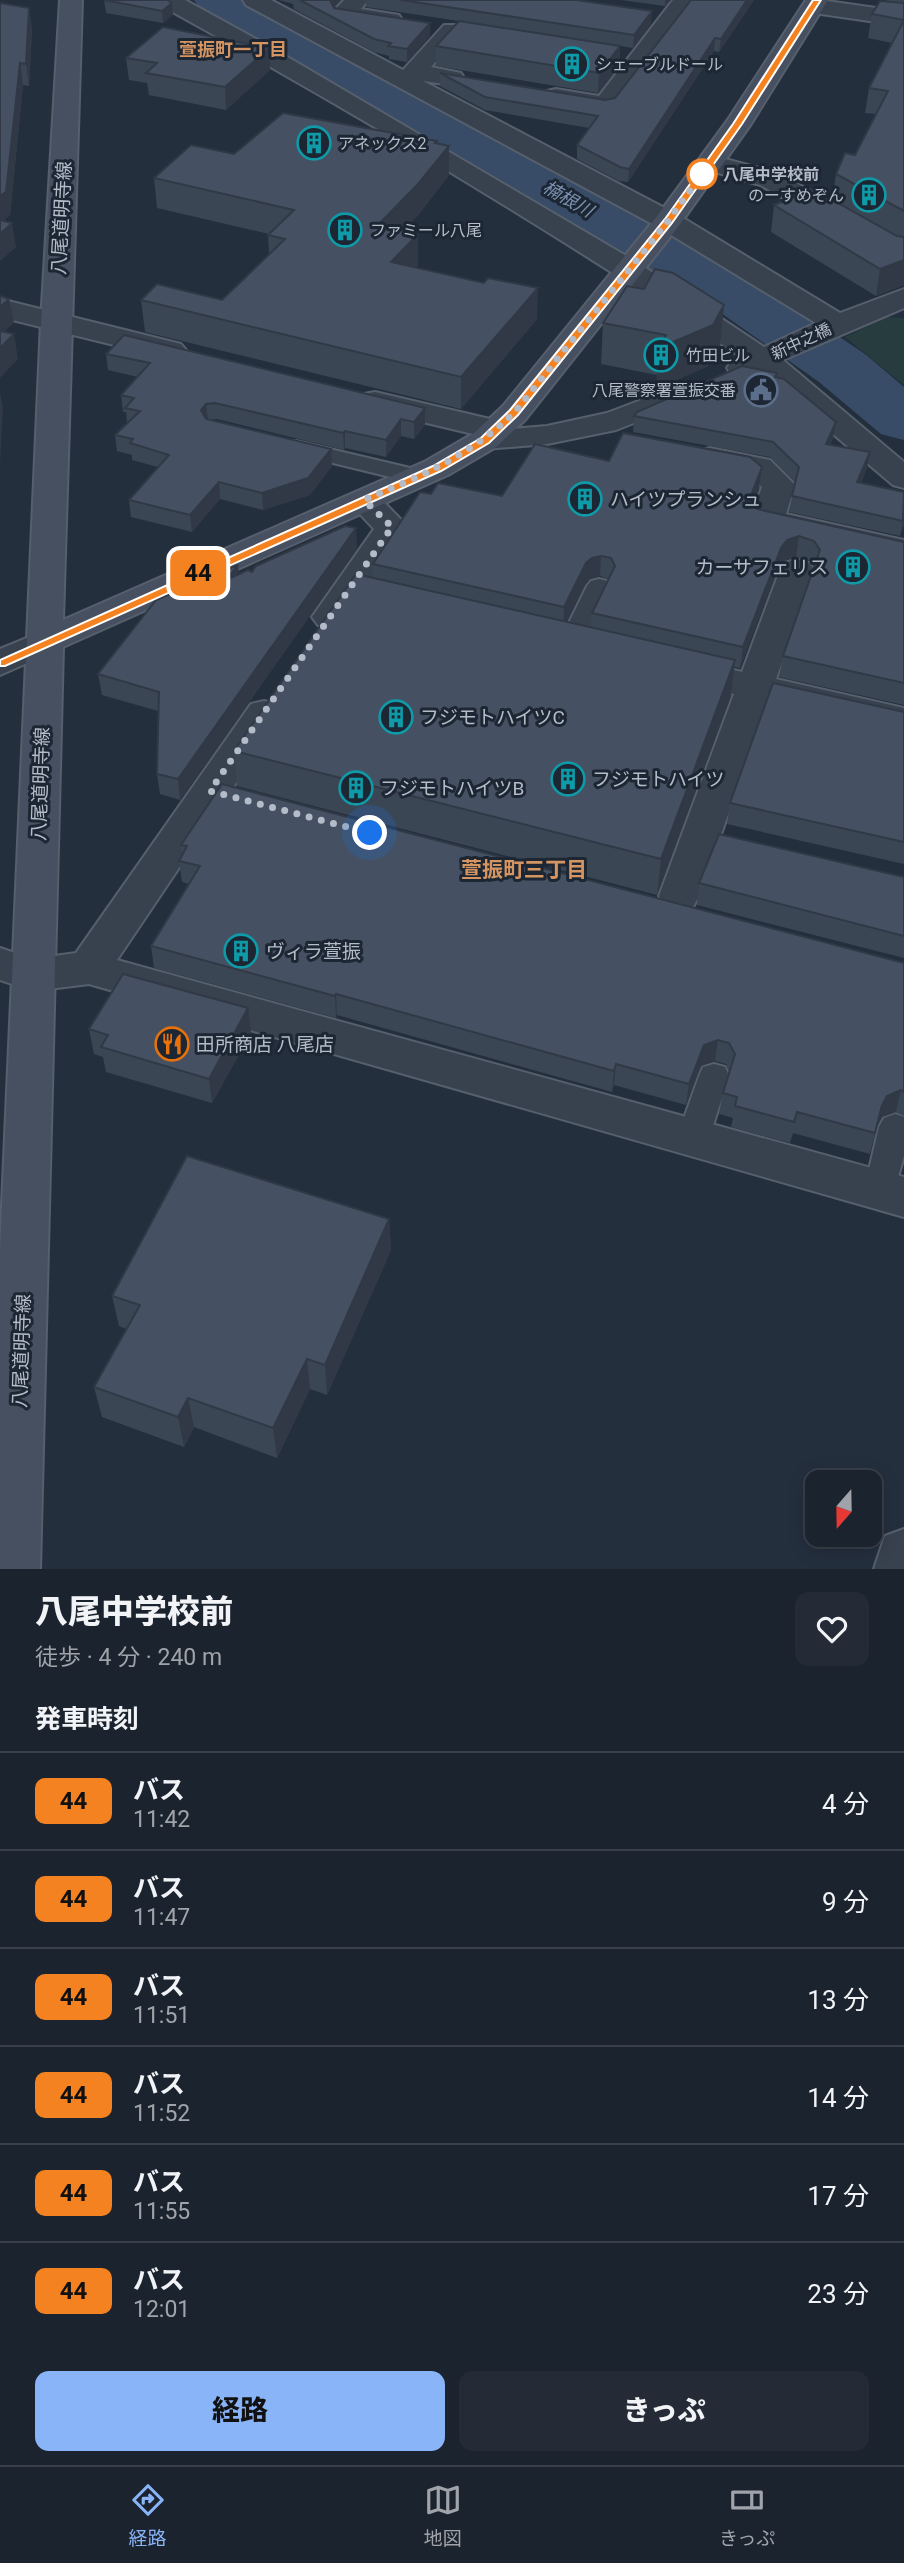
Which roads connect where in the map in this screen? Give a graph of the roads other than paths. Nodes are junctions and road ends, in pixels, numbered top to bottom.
1 (71, 0) edge
2 (168, 0) edge
3 (254, 0) edge
4 (815, 3) edge
5 (350, 7) edge
6 (678, 9) edge
7 (646, 13) edge
8 (904, 19) edge
9 (452, 30) junction
10 (312, 32) junction
11 (479, 34) edge
12 (259, 50) junction
13 (612, 55) edge
14 (639, 59) junction
15 (469, 81) edge
16 (537, 92) edge
17 (710, 163) junction
18 (666, 224) junction
19 (904, 254) edge
20 (631, 265) junction
21 (901, 303) edge
22 (0, 308) edge
23 (55, 322) junction
24 (838, 324) junction
25 (202, 358) edge
26 (763, 359) junction
27 (349, 394) edge
28 (567, 432) junction
29 (490, 435) junction
30 (270, 441) edge
31 (635, 444) edge
32 (677, 452) edge
33 (419, 477) junction
34 (904, 478) edge
35 (364, 500) junction
36 (904, 550) edge
37 (797, 570) dead end
38 (599, 586) dead end
39 (347, 593) junction
40 (386, 602) edge
41 (46, 640) junction
42 (570, 645) edge
43 (309, 648) edge
44 (0, 663) edge
45 (650, 663) edge
46 (286, 681) edge
47 (755, 687) junction
48 (904, 720) edge
49 (702, 835) junction
50 (742, 844) edge
51 (673, 906) edge
52 (89, 968) junction
53 (17, 969) edge
54 (714, 1076) dead end
55 (895, 1127) dead end
56 (14, 1138) edge
57 (693, 1138) junction
58 (892, 1194) edge
59 (904, 1555) edge
60 (13, 1569) edge
61 (901, 1569) edge

1 - 23 main road, 八尾道明寺線
2 - 12 street
3 - 10 street
4 - 8 street
4 - 17 main road
5 - 9 street
5 - 10 street
6 - 7 street
6 - 14 street
9 - 11 street
9 - 15 street
10 - 12 street
10 - 18 street
12 - 20 street
13 - 14 street
14 - 16 street
17 - 18 main road
17 - 19 street
18 - 20 main road
18 - 24 street
20 - 26 street
20 - 29 main road
21 - 24 street, 新中之橋
22 - 23 street
23 - 25 street
23 - 41 main road, 八尾道明寺線
24 - 26 street, 新中之橋
26 - 28 street, 新中之橋
26 - 34 street
27 - 29 street
28 - 29 street
28 - 31 street
29 - 33 main road
30 - 33 lane
32 - 36 street
33 - 35 main road
35 - 39 street
35 - 41 main road
37 - 47 street
38 - 42 lane
39 - 40 street
39 - 43 street
41 - 44 street
41 - 53 main road, 八尾道明寺線
45 - 47 street
46 - 52 street
47 - 48 street
47 - 49 street
49 - 50 street
49 - 51 street
52 - 53 street
52 - 57 street
53 - 56 main road, 八尾道明寺線
54 - 57 lane
55 - 58 lane
56 - 60 main road, 八尾道明寺線
57 - 58 street
59 - 61 street

